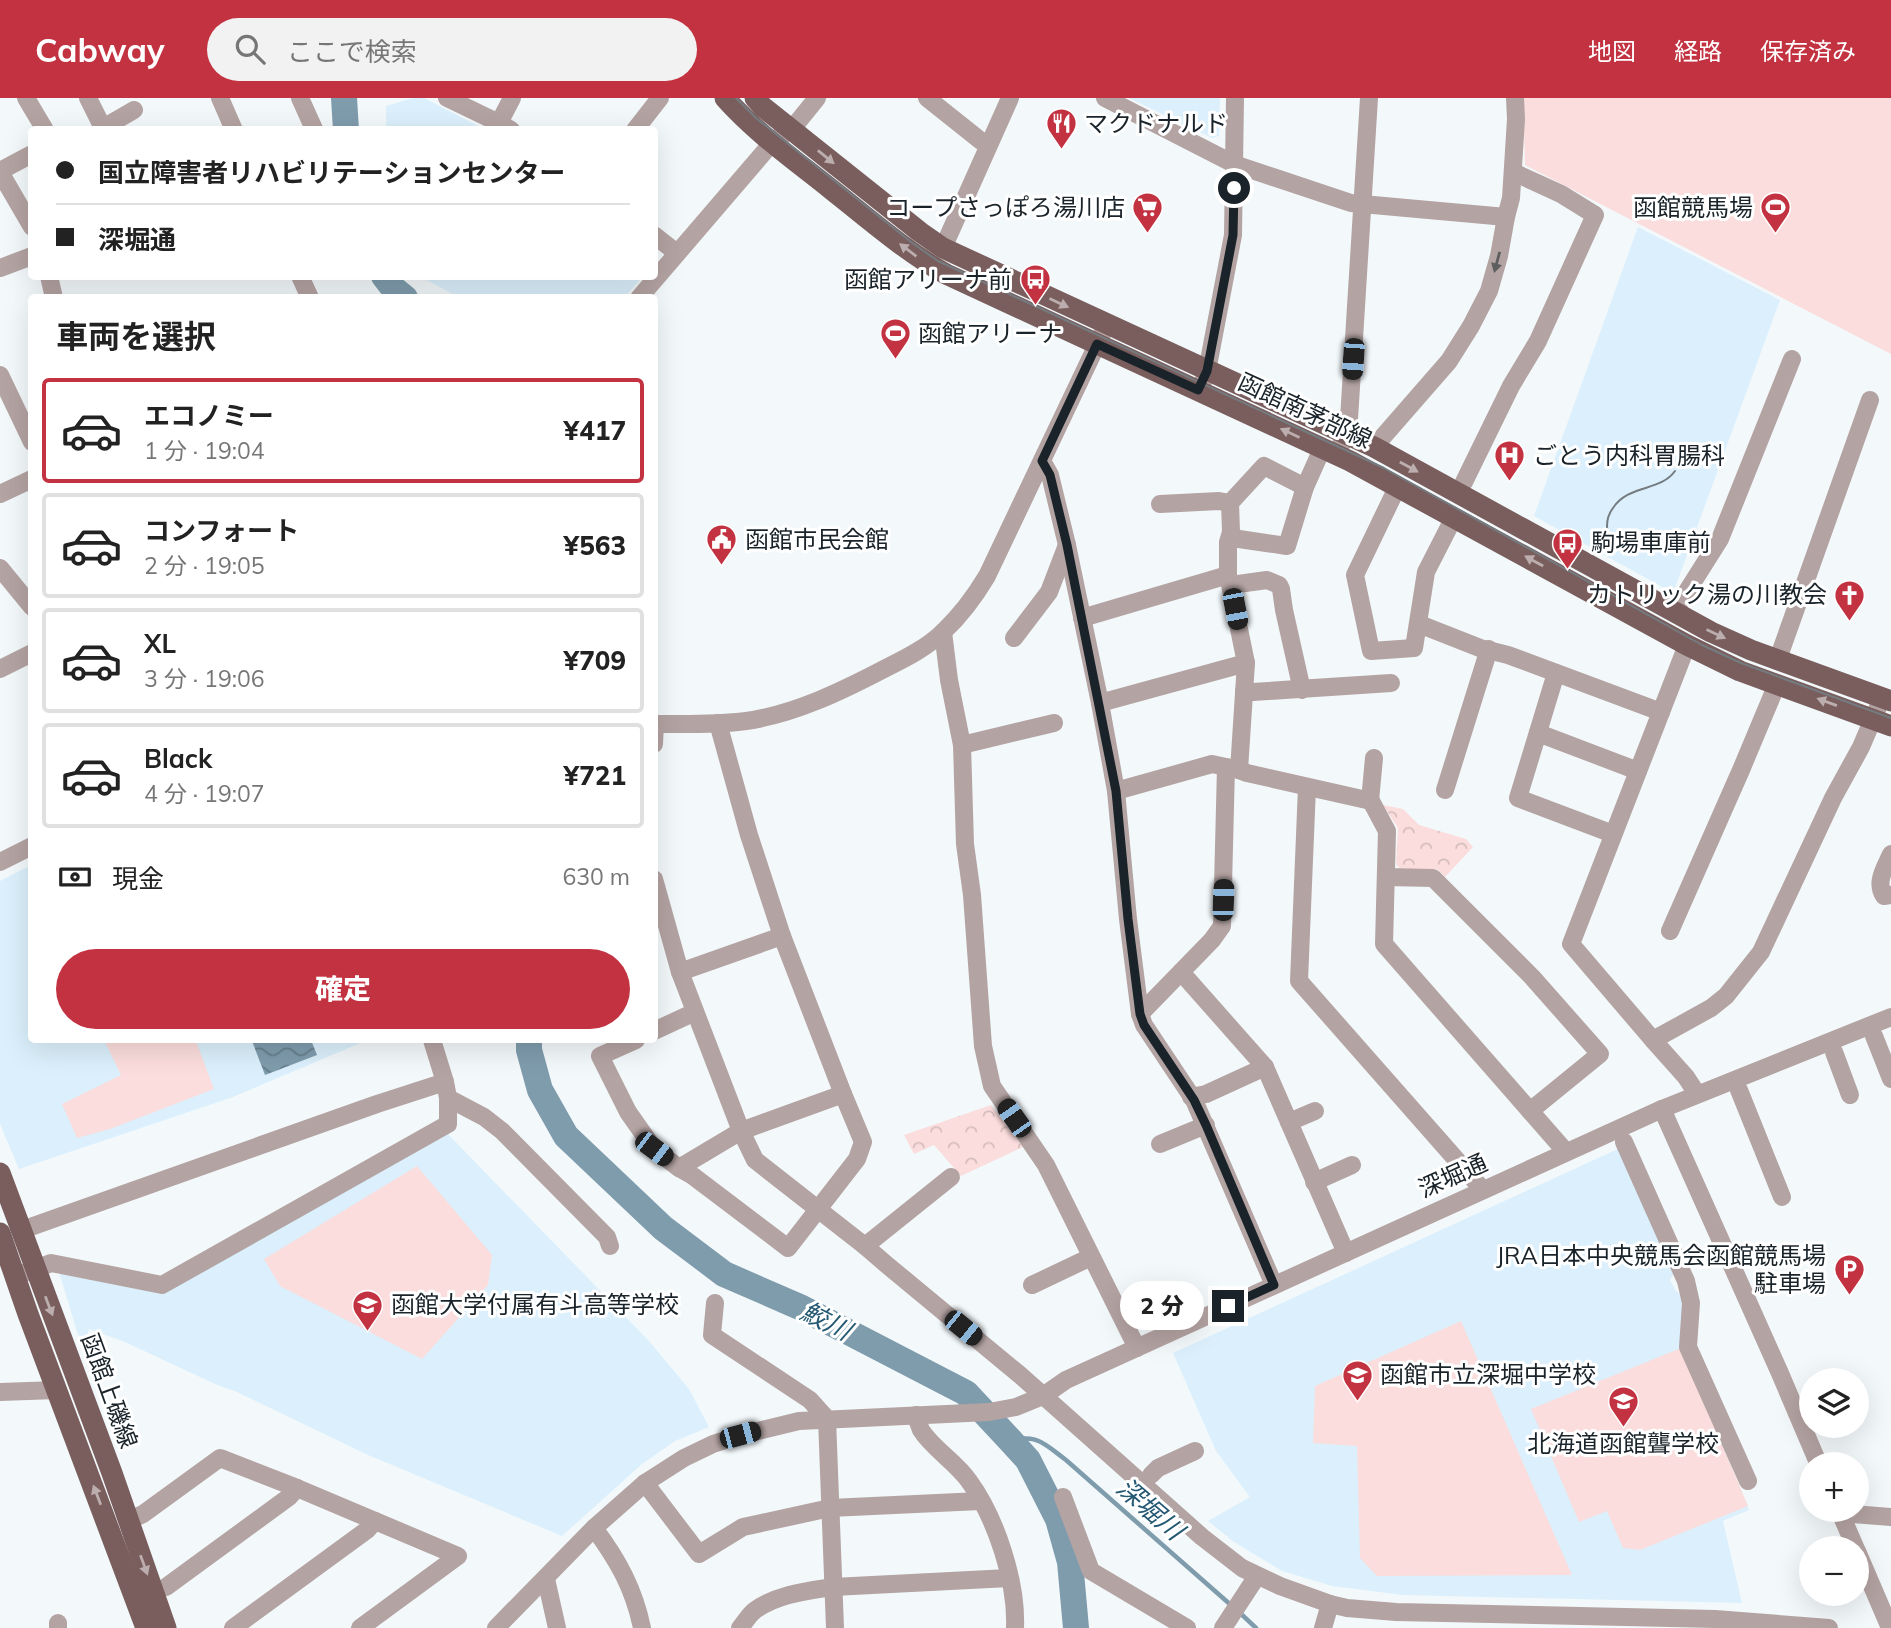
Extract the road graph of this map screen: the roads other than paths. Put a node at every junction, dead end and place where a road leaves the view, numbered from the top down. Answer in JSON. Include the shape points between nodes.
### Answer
{"nodes":[{"id":1,"x":26,"y":98,"type":"edge"},
{"id":2,"x":88,"y":98,"type":"edge"},
{"id":3,"x":220,"y":98,"type":"edge"},
{"id":4,"x":300,"y":98,"type":"edge"},
{"id":5,"x":447,"y":98,"type":"edge"},
{"id":6,"x":512,"y":98,"type":"edge"},
{"id":7,"x":660,"y":98,"type":"edge"},
{"id":8,"x":725,"y":98,"type":"edge"},
{"id":9,"x":755,"y":98,"type":"edge"},
{"id":10,"x":817,"y":98,"type":"edge"},
{"id":11,"x":927,"y":98,"type":"edge"},
{"id":12,"x":1010,"y":98,"type":"edge"},
{"id":13,"x":1105,"y":98,"type":"edge"},
{"id":14,"x":1235,"y":98,"type":"edge"},
{"id":15,"x":1369,"y":98,"type":"edge"},
{"id":16,"x":1515,"y":98,"type":"edge"},
{"id":17,"x":134,"y":110,"type":"dead end"},
{"id":18,"x":317,"y":125,"type":"edge"},
{"id":19,"x":43,"y":126,"type":"edge"},
{"id":20,"x":102,"y":126,"type":"edge"},
{"id":21,"x":108,"y":126,"type":"edge"},
{"id":22,"x":232,"y":126,"type":"edge"},
{"id":23,"x":505,"y":126,"type":"edge"},
{"id":24,"x":638,"y":126,"type":"edge"},
{"id":25,"x":792,"y":130,"type":"junction"},
{"id":26,"x":981,"y":141,"type":"dead end"},
{"id":27,"x":773,"y":143,"type":"junction"},
{"id":28,"x":28,"y":156,"type":"edge"},
{"id":29,"x":1234,"y":164,"type":"junction"},
{"id":30,"x":0,"y":172,"type":"edge"},
{"id":31,"x":1513,"y":172,"type":"junction"},
{"id":32,"x":1362,"y":205,"type":"junction"},
{"id":33,"x":1506,"y":217,"type":"junction"},
{"id":34,"x":28,"y":221,"type":"edge"},
{"id":35,"x":658,"y":238,"type":"edge"},
{"id":36,"x":943,"y":248,"type":"junction"},
{"id":37,"x":677,"y":253,"type":"junction"},
{"id":38,"x":28,"y":258,"type":"edge"},
{"id":39,"x":0,"y":268,"type":"edge"},
{"id":40,"x":658,"y":276,"type":"edge"},
{"id":41,"x":654,"y":280,"type":"edge"},
{"id":42,"x":642,"y":294,"type":"edge"},
{"id":43,"x":1107,"y":325,"type":"junction"},
{"id":44,"x":1097,"y":344,"type":"junction"},
{"id":45,"x":1792,"y":359,"type":"dead end"},
{"id":46,"x":1207,"y":371,"type":"junction"},
{"id":47,"x":0,"y":375,"type":"edge"},
{"id":48,"x":1198,"y":390,"type":"junction"},
{"id":49,"x":1870,"y":400,"type":"dead end"},
{"id":50,"x":28,"y":434,"type":"edge"},
{"id":51,"x":1348,"y":435,"type":"junction"},
{"id":52,"x":1374,"y":447,"type":"junction"},
{"id":53,"x":1326,"y":456,"type":"junction"},
{"id":54,"x":1042,"y":461,"type":"junction"},
{"id":55,"x":28,"y":481,"type":"edge"},
{"id":56,"x":1464,"y":482,"type":"dead end"},
{"id":57,"x":1305,"y":487,"type":"junction"},
{"id":58,"x":0,"y":494,"type":"edge"},
{"id":59,"x":1392,"y":496,"type":"dead end"},
{"id":60,"x":1230,"y":503,"type":"junction"},
{"id":61,"x":1160,"y":504,"type":"dead end"},
{"id":62,"x":1449,"y":527,"type":"dead end"},
{"id":63,"x":1231,"y":536,"type":"junction"},
{"id":64,"x":1067,"y":545,"type":"junction"},
{"id":65,"x":0,"y":568,"type":"edge"},
{"id":66,"x":1229,"y":580,"type":"junction"},
{"id":67,"x":28,"y":602,"type":"edge"},
{"id":68,"x":1674,"y":612,"type":"junction"},
{"id":69,"x":1082,"y":618,"type":"junction"},
{"id":70,"x":1419,"y":624,"type":"junction"},
{"id":71,"x":943,"y":632,"type":"junction"},
{"id":72,"x":1014,"y":638,"type":"dead end"},
{"id":73,"x":1688,"y":645,"type":"junction"},
{"id":74,"x":1489,"y":649,"type":"junction"},
{"id":75,"x":28,"y":655,"type":"edge"},
{"id":76,"x":1778,"y":659,"type":"junction"},
{"id":77,"x":1246,"y":663,"type":"junction"},
{"id":78,"x":0,"y":669,"type":"edge"},
{"id":79,"x":1556,"y":673,"type":"junction"},
{"id":80,"x":1391,"y":683,"type":"dead end"},
{"id":81,"x":1777,"y":684,"type":"junction"},
{"id":82,"x":1302,"y":690,"type":"junction"},
{"id":83,"x":1244,"y":691,"type":"junction"},
{"id":84,"x":1888,"y":698,"type":"edge"},
{"id":85,"x":1100,"y":703,"type":"junction"},
{"id":86,"x":1661,"y":712,"type":"junction"},
{"id":87,"x":1882,"y":722,"type":"edge"},
{"id":88,"x":718,"y":723,"type":"junction"},
{"id":89,"x":1054,"y":723,"type":"dead end"},
{"id":90,"x":658,"y":724,"type":"edge"},
{"id":91,"x":1538,"y":733,"type":"junction"},
{"id":92,"x":962,"y":745,"type":"junction"},
{"id":93,"x":1374,"y":758,"type":"dead end"},
{"id":94,"x":1233,"y":768,"type":"junction"},
{"id":95,"x":1639,"y":771,"type":"junction"},
{"id":96,"x":1307,"y":788,"type":"junction"},
{"id":97,"x":1444,"y":790,"type":"dead end"},
{"id":98,"x":1116,"y":791,"type":"junction"},
{"id":99,"x":1370,"y":801,"type":"junction"},
{"id":100,"x":1613,"y":834,"type":"junction"},
{"id":101,"x":28,"y":848,"type":"edge"},
{"id":102,"x":1891,"y":854,"type":"edge"},
{"id":103,"x":0,"y":862,"type":"edge"},
{"id":104,"x":1386,"y":877,"type":"junction"},
{"id":105,"x":658,"y":893,"type":"edge"},
{"id":106,"x":1891,"y":895,"type":"edge"},
{"id":107,"x":1670,"y":931,"type":"dead end"},
{"id":108,"x":782,"y":936,"type":"junction"},
{"id":109,"x":680,"y":972,"type":"junction"},
{"id":110,"x":1181,"y":972,"type":"junction"},
{"id":111,"x":695,"y":1012,"type":"junction"},
{"id":112,"x":1140,"y":1014,"type":"junction"},
{"id":113,"x":1891,"y":1017,"type":"edge"},
{"id":114,"x":658,"y":1029,"type":"edge"},
{"id":115,"x":1874,"y":1036,"type":"dead end"},
{"id":116,"x":1653,"y":1040,"type":"junction"},
{"id":117,"x":433,"y":1043,"type":"edge"},
{"id":118,"x":628,"y":1043,"type":"edge"},
{"id":119,"x":1833,"y":1052,"type":"dead end"},
{"id":120,"x":1265,"y":1067,"type":"junction"},
{"id":121,"x":1891,"y":1079,"type":"edge"},
{"id":122,"x":447,"y":1090,"type":"junction"},
{"id":123,"x":1739,"y":1090,"type":"dead end"},
{"id":124,"x":843,"y":1094,"type":"junction"},
{"id":125,"x":1697,"y":1094,"type":"junction"},
{"id":126,"x":1850,"y":1095,"type":"dead end"},
{"id":127,"x":1191,"y":1097,"type":"junction"},
{"id":128,"x":1662,"y":1109,"type":"junction"},
{"id":129,"x":1315,"y":1111,"type":"dead end"},
{"id":130,"x":1531,"y":1111,"type":"junction"},
{"id":131,"x":1289,"y":1122,"type":"junction"},
{"id":132,"x":1206,"y":1125,"type":"junction"},
{"id":133,"x":741,"y":1131,"type":"junction"},
{"id":134,"x":1624,"y":1142,"type":"dead end"},
{"id":135,"x":1160,"y":1144,"type":"dead end"},
{"id":136,"x":1566,"y":1152,"type":"junction"},
{"id":137,"x":1352,"y":1165,"type":"dead end"},
{"id":138,"x":679,"y":1168,"type":"junction"},
{"id":139,"x":0,"y":1173,"type":"edge"},
{"id":140,"x":951,"y":1177,"type":"dead end"},
{"id":141,"x":1314,"y":1182,"type":"junction"},
{"id":142,"x":1483,"y":1190,"type":"junction"},
{"id":143,"x":1782,"y":1197,"type":"dead end"},
{"id":144,"x":818,"y":1210,"type":"junction"},
{"id":145,"x":22,"y":1230,"type":"junction"},
{"id":146,"x":0,"y":1233,"type":"edge"},
{"id":147,"x":610,"y":1246,"type":"dead end"},
{"id":148,"x":866,"y":1246,"type":"junction"},
{"id":149,"x":1346,"y":1253,"type":"junction"},
{"id":150,"x":1091,"y":1257,"type":"junction"},
{"id":151,"x":26,"y":1272,"type":"junction"},
{"id":152,"x":1032,"y":1285,"type":"dead end"},
{"id":153,"x":1274,"y":1285,"type":"junction"},
{"id":154,"x":715,"y":1304,"type":"dead end"},
{"id":155,"x":1137,"y":1348,"type":"junction"},
{"id":156,"x":57,"y":1390,"type":"junction"},
{"id":157,"x":0,"y":1392,"type":"edge"},
{"id":158,"x":1043,"y":1396,"type":"junction"},
{"id":159,"x":916,"y":1415,"type":"junction"},
{"id":160,"x":827,"y":1419,"type":"junction"},
{"id":161,"x":1195,"y":1451,"type":"dead end"},
{"id":162,"x":1813,"y":1452,"type":"edge"},
{"id":163,"x":1151,"y":1475,"type":"dead end"},
{"id":164,"x":1748,"y":1481,"type":"dead end"},
{"id":165,"x":645,"y":1483,"type":"junction"},
{"id":166,"x":297,"y":1488,"type":"junction"},
{"id":167,"x":1063,"y":1497,"type":"dead end"},
{"id":168,"x":980,"y":1501,"type":"junction"},
{"id":169,"x":830,"y":1508,"type":"junction"},
{"id":170,"x":1869,"y":1515,"type":"edge"},
{"id":171,"x":1891,"y":1517,"type":"edge"},
{"id":172,"x":128,"y":1521,"type":"junction"},
{"id":173,"x":375,"y":1521,"type":"junction"},
{"id":174,"x":594,"y":1528,"type":"junction"},
{"id":175,"x":1257,"y":1576,"type":"junction"},
{"id":176,"x":1009,"y":1578,"type":"junction"},
{"id":177,"x":546,"y":1579,"type":"junction"},
{"id":178,"x":1869,"y":1580,"type":"edge"},
{"id":179,"x":166,"y":1587,"type":"dead end"},
{"id":180,"x":833,"y":1587,"type":"junction"},
{"id":181,"x":1330,"y":1604,"type":"junction"},
{"id":182,"x":1232,"y":1615,"type":"edge"},
{"id":183,"x":1582,"y":1622,"type":"edge"},
{"id":184,"x":145,"y":1628,"type":"edge"},
{"id":185,"x":166,"y":1628,"type":"edge"},
{"id":186,"x":233,"y":1628,"type":"edge"},
{"id":187,"x":360,"y":1628,"type":"edge"},
{"id":188,"x":496,"y":1628,"type":"edge"},
{"id":189,"x":558,"y":1628,"type":"edge"},
{"id":190,"x":642,"y":1628,"type":"edge"},
{"id":191,"x":740,"y":1628,"type":"edge"},
{"id":192,"x":835,"y":1628,"type":"edge"},
{"id":193,"x":1015,"y":1628,"type":"edge"},
{"id":194,"x":1187,"y":1628,"type":"edge"},
{"id":195,"x":1323,"y":1628,"type":"edge"},
{"id":196,"x":1829,"y":1628,"type":"edge"},
{"id":197,"x":1890,"y":1628,"type":"edge"}],
"edges":[{"from":1,"to":19,"type":"street"},
{"from":2,"to":20,"type":"street"},
{"from":3,"to":22,"type":"street"},
{"from":4,"to":18,"type":"street"},
{"from":5,"to":23,"type":"street"},
{"from":6,"to":23,"type":"street"},
{"from":7,"to":24,"type":"street"},
{"from":8,"to":27,"type":"main road","name":"函館南茅部線"},
{"from":9,"to":25,"type":"main road","name":"函館南茅部線"},
{"from":10,"to":25,"type":"street"},
{"from":11,"to":26,"type":"street"},
{"from":12,"to":36,"type":"street"},
{"from":13,"to":29,"type":"street"},
{"from":14,"to":29,"type":"street"},
{"from":15,"to":32,"type":"street"},
{"from":16,"to":31,"type":"street"},
{"from":17,"to":21,"type":"street"},
{"from":25,"to":27,"type":"street"},
{"from":25,"to":36,"type":"main road","name":"函館南茅部線","one_way":true},
{"from":27,"to":37,"type":"street"},
{"from":44,"to":27,"type":"main road","name":"函館南茅部線","one_way":true,"via":[[928,264]]},
{"from":28,"to":30,"type":"street"},
{"from":29,"to":32,"type":"street"},
{"from":29,"to":46,"type":"street","via":[[1233,235]]},
{"from":30,"to":34,"type":"street"},
{"from":31,"to":33,"type":"street"},
{"from":31,"to":56,"type":"street","via":[[1595,215],[1538,341]]},
{"from":32,"to":33,"type":"street"},
{"from":32,"to":51,"type":"street"},
{"from":33,"to":52,"type":"street","one_way":true,"via":[[1489,291],[1471,326],[1449,361]]},
{"from":35,"to":37,"type":"street"},
{"from":36,"to":43,"type":"main road","name":"函館南茅部線","one_way":true},
{"from":37,"to":40,"type":"street"},
{"from":38,"to":39,"type":"street"},
{"from":41,"to":42,"type":"street"},
{"from":43,"to":44,"type":"street"},
{"from":43,"to":46,"type":"main road","name":"函館南茅部線"},
{"from":44,"to":48,"type":"main road","name":"函館南茅部線"},
{"from":44,"to":54,"type":"street"},
{"from":45,"to":68,"type":"street","via":[[1720,539]]},
{"from":46,"to":48,"type":"street"},
{"from":46,"to":51,"type":"main road","name":"函館南茅部線"},
{"from":47,"to":50,"type":"street"},
{"from":53,"to":48,"type":"main road","name":"函館南茅部線","one_way":true},
{"from":49,"to":76,"type":"street"},
{"from":51,"to":52,"type":"main road","name":"函館南茅部線"},
{"from":51,"to":53,"type":"street"},
{"from":52,"to":68,"type":"main road","name":"函館南茅部線","one_way":true},
{"from":53,"to":57,"type":"street"},
{"from":73,"to":53,"type":"main road","name":"函館南茅部線","one_way":true,"via":[[1365,468]]},
{"from":54,"to":64,"type":"street","via":[[1050,475]]},
{"from":54,"to":71,"type":"street","via":[[987,576]]},
{"from":55,"to":58,"type":"street"},
{"from":57,"to":60,"type":"street","via":[[1264,466]]},
{"from":57,"to":63,"type":"street","via":[[1287,546]]},
{"from":59,"to":70,"type":"street","via":[[1355,575],[1371,651],[1414,648]]},
{"from":60,"to":61,"type":"street"},
{"from":60,"to":63,"type":"street"},
{"from":62,"to":70,"type":"street","via":[[1426,572]]},
{"from":63,"to":66,"type":"street"},
{"from":64,"to":69,"type":"street"},
{"from":64,"to":72,"type":"street","via":[[1049,592]]},
{"from":65,"to":67,"type":"street"},
{"from":66,"to":69,"type":"street"},
{"from":66,"to":77,"type":"street"},
{"from":66,"to":82,"type":"street","via":[[1279,584]]},
{"from":68,"to":76,"type":"main road","name":"函館南茅部線","one_way":true},
{"from":69,"to":85,"type":"street"},
{"from":70,"to":74,"type":"street"},
{"from":71,"to":88,"type":"street","via":[[896,663],[811,703],[767,717]]},
{"from":71,"to":92,"type":"street"},
{"from":73,"to":81,"type":"main road","name":"函館南茅部線"},
{"from":73,"to":86,"type":"street"},
{"from":74,"to":79,"type":"street"},
{"from":74,"to":97,"type":"street"},
{"from":75,"to":78,"type":"street"},
{"from":76,"to":84,"type":"main road","name":"函館南茅部線"},
{"from":77,"to":83,"type":"street"},
{"from":77,"to":85,"type":"street"},
{"from":79,"to":86,"type":"street"},
{"from":79,"to":91,"type":"street"},
{"from":80,"to":82,"type":"street"},
{"from":87,"to":81,"type":"main road","name":"函館南茅部線","one_way":true},
{"from":81,"to":107,"type":"street"},
{"from":82,"to":83,"type":"street"},
{"from":83,"to":94,"type":"street"},
{"from":84,"to":87,"type":"street"},
{"from":85,"to":98,"type":"street"},
{"from":86,"to":95,"type":"street"},
{"from":87,"to":116,"type":"street","via":[[1861,747],[1833,798],[1752,965],[1711,1008]]},
{"from":88,"to":90,"type":"street"},
{"from":88,"to":108,"type":"street"},
{"from":89,"to":92,"type":"street"},
{"from":91,"to":95,"type":"street"},
{"from":91,"to":100,"type":"street","via":[[1518,798]]},
{"from":92,"to":150,"type":"street","via":[[965,844],[989,1076],[1046,1164]]},
{"from":93,"to":99,"type":"street"},
{"from":94,"to":96,"type":"street"},
{"from":94,"to":98,"type":"street","via":[[1212,764]]},
{"from":94,"to":110,"type":"street","via":[[1222,926]]},
{"from":95,"to":100,"type":"street"},
{"from":96,"to":99,"type":"street"},
{"from":96,"to":142,"type":"street","via":[[1300,981]]},
{"from":98,"to":112,"type":"street"},
{"from":99,"to":104,"type":"street","via":[[1387,831]]},
{"from":100,"to":116,"type":"street","via":[[1571,944]]},
{"from":101,"to":103,"type":"street"},
{"from":102,"to":106,"type":"street","via":[[1879,884],[1884,896]]},
{"from":104,"to":130,"type":"street","via":[[1384,944]]},
{"from":104,"to":130,"type":"street","via":[[1433,878],[1532,977],[1600,1054]]},
{"from":105,"to":109,"type":"street"},
{"from":108,"to":109,"type":"street"},
{"from":108,"to":124,"type":"street"},
{"from":109,"to":111,"type":"street"},
{"from":110,"to":112,"type":"street"},
{"from":110,"to":120,"type":"street"},
{"from":111,"to":114,"type":"street"},
{"from":111,"to":133,"type":"street"},
{"from":112,"to":127,"type":"street"},
{"from":113,"to":125,"type":"street","name":"深堀通"},
{"from":115,"to":121,"type":"street"},
{"from":116,"to":125,"type":"street"},
{"from":117,"to":122,"type":"street"},
{"from":118,"to":138,"type":"street","via":[[600,1056],[628,1112],[654,1149]]},
{"from":119,"to":126,"type":"street"},
{"from":120,"to":127,"type":"street"},
{"from":120,"to":131,"type":"street"},
{"from":122,"to":145,"type":"street","via":[[377,1104]]},
{"from":122,"to":147,"type":"street","via":[[515,1143],[607,1237]]},
{"from":122,"to":151,"type":"street","via":[[449,1124],[162,1285],[51,1263]]},
{"from":123,"to":143,"type":"street"},
{"from":124,"to":133,"type":"street"},
{"from":124,"to":144,"type":"street","via":[[863,1142],[858,1159]]},
{"from":125,"to":128,"type":"street","name":"深堀通"},
{"from":127,"to":132,"type":"street"},
{"from":128,"to":136,"type":"street","name":"深堀通"},
{"from":128,"to":162,"type":"street"},
{"from":129,"to":131,"type":"street"},
{"from":130,"to":136,"type":"street"},
{"from":131,"to":141,"type":"street"},
{"from":132,"to":135,"type":"street"},
{"from":132,"to":153,"type":"street"},
{"from":133,"to":138,"type":"street"},
{"from":133,"to":144,"type":"street","via":[[755,1160]]},
{"from":134,"to":164,"type":"street","via":[[1686,1281],[1691,1303],[1688,1347]]},
{"from":136,"to":142,"type":"street","name":"深堀通"},
{"from":137,"to":141,"type":"street"},
{"from":138,"to":144,"type":"street","via":[[788,1248]]},
{"from":139,"to":145,"type":"main road","name":"函館上磯線"},
{"from":140,"to":148,"type":"street"},
{"from":141,"to":149,"type":"street"},
{"from":142,"to":149,"type":"street","name":"深堀通"},
{"from":144,"to":148,"type":"street"},
{"from":145,"to":151,"type":"main road","name":"函館上磯線"},
{"from":146,"to":151,"type":"main road","name":"函館上磯線"},
{"from":148,"to":158,"type":"street"},
{"from":149,"to":153,"type":"street","name":"深堀通"},
{"from":150,"to":152,"type":"street"},
{"from":150,"to":155,"type":"street"},
{"from":151,"to":156,"type":"main road","name":"函館上磯線","via":[[28,1314]]},
{"from":151,"to":172,"type":"main road","name":"函館上磯線","one_way":true},
{"from":153,"to":155,"type":"street","name":"深堀通"},
{"from":154,"to":160,"type":"street","via":[[712,1335],[810,1400]]},
{"from":155,"to":158,"type":"street","name":"深堀通","via":[[1066,1380]]},
{"from":156,"to":157,"type":"street"},
{"from":184,"to":156,"type":"main road","name":"函館上磯線","one_way":true},
{"from":158,"to":159,"type":"street","name":"深堀通","via":[[989,1412]]},
{"from":158,"to":175,"type":"street","via":[[1222,1554]]},
{"from":159,"to":160,"type":"street","name":"深堀通"},
{"from":159,"to":168,"type":"street","via":[[921,1429],[970,1481]]},
{"from":160,"to":165,"type":"street","name":"深堀通","via":[[799,1420],[713,1444]]},
{"from":160,"to":169,"type":"street"},
{"from":161,"to":163,"type":"street"},
{"from":165,"to":169,"type":"street","via":[[699,1554],[743,1527]]},
{"from":165,"to":174,"type":"street","name":"深堀通"},
{"from":166,"to":172,"type":"street","via":[[220,1458]]},
{"from":166,"to":173,"type":"street"},
{"from":166,"to":179,"type":"street"},
{"from":167,"to":194,"type":"street","via":[[1091,1571]]},
{"from":168,"to":169,"type":"street"},
{"from":168,"to":176,"type":"street"},
{"from":169,"to":180,"type":"street"},
{"from":170,"to":171,"type":"street"},
{"from":172,"to":185,"type":"main road","name":"函館上磯線","one_way":true},
{"from":173,"to":186,"type":"street"},
{"from":173,"to":187,"type":"street","via":[[458,1556]]},
{"from":174,"to":177,"type":"street","name":"深堀通"},
{"from":174,"to":190,"type":"street","via":[[619,1565]]},
{"from":175,"to":181,"type":"street"},
{"from":175,"to":182,"type":"street"},
{"from":176,"to":180,"type":"street"},
{"from":176,"to":193,"type":"street"},
{"from":177,"to":188,"type":"street","name":"深堀通"},
{"from":177,"to":189,"type":"street"},
{"from":178,"to":197,"type":"street"},
{"from":180,"to":191,"type":"street","via":[[776,1599],[753,1612]]},
{"from":180,"to":192,"type":"street"},
{"from":181,"to":183,"type":"street"},
{"from":181,"to":195,"type":"street"},
{"from":183,"to":196,"type":"street","via":[[1715,1619]]}]}
